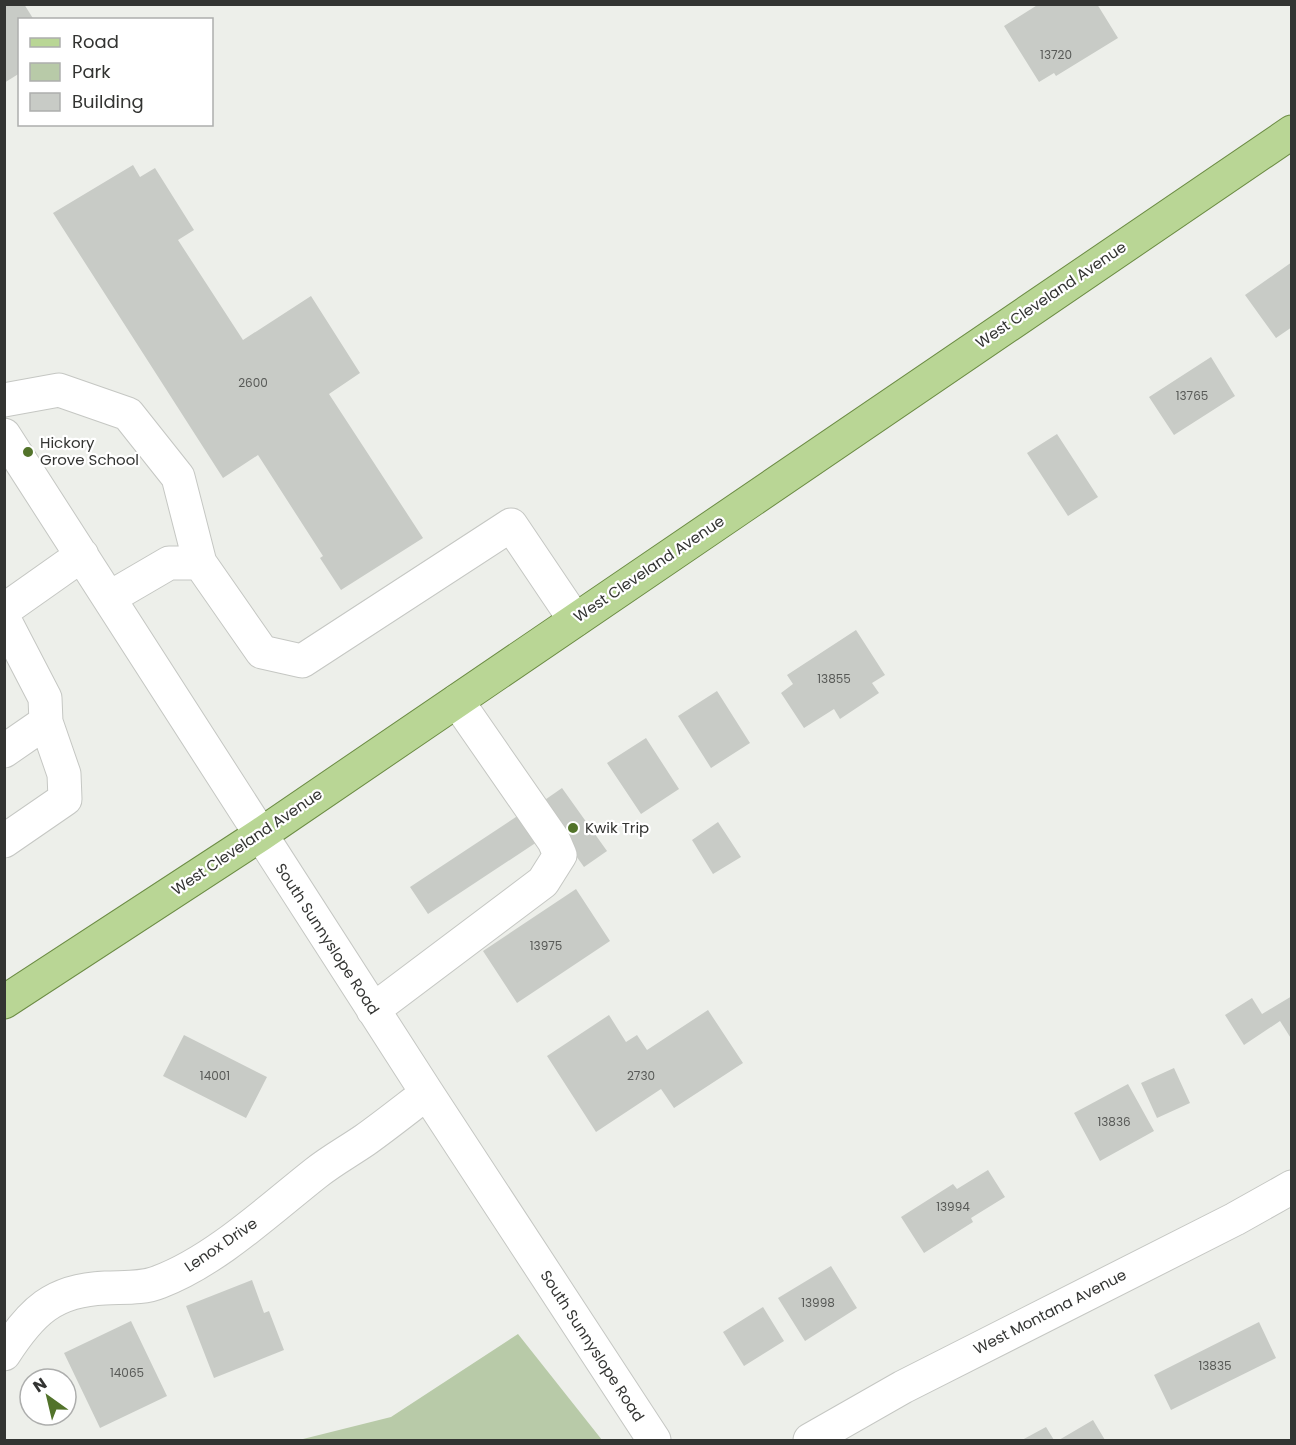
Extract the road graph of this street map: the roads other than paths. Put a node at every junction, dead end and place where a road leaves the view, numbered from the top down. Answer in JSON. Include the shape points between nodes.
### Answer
{"nodes":[{"id":1,"x":1292,"y":132,"type":"edge"},
{"id":2,"x":4,"y":400,"type":"edge"},
{"id":3,"x":4,"y":435,"type":"edge"},
{"id":4,"x":82,"y":555,"type":"junction"},
{"id":5,"x":200,"y":563,"type":"junction"},
{"id":6,"x":109,"y":598,"type":"junction"},
{"id":7,"x":4,"y":610,"type":"edge"},
{"id":8,"x":4,"y":619,"type":"edge"},
{"id":9,"x":575,"y":620,"type":"junction"},
{"id":10,"x":457,"y":701,"type":"junction"},
{"id":11,"x":46,"y":722,"type":"junction"},
{"id":12,"x":4,"y":751,"type":"edge"},
{"id":13,"x":260,"y":834,"type":"junction"},
{"id":14,"x":4,"y":841,"type":"edge"},
{"id":15,"x":4,"y":1002,"type":"edge"},
{"id":16,"x":373,"y":1010,"type":"junction"},
{"id":17,"x":427,"y":1093,"type":"junction"},
{"id":18,"x":1292,"y":1186,"type":"edge"},
{"id":19,"x":4,"y":1354,"type":"edge"},
{"id":20,"x":654,"y":1440,"type":"edge"},
{"id":21,"x":810,"y":1440,"type":"edge"}],
"edges":[{"from":1,"to":9,"type":"main road","name":"West Cleveland Avenue"},
{"from":2,"to":5,"type":"street","via":[[59,390],[128,414],[178,477]]},
{"from":3,"to":4,"type":"street","name":"South Sunnyslope Road"},
{"from":4,"to":6,"type":"street","name":"South Sunnyslope Road"},
{"from":4,"to":7,"type":"street"},
{"from":5,"to":6,"type":"street","via":[[169,563]]},
{"from":5,"to":9,"type":"street","via":[[262,652],[303,661],[511,525]]},
{"from":6,"to":13,"type":"street","name":"South Sunnyslope Road"},
{"from":8,"to":11,"type":"street","via":[[45,698]]},
{"from":9,"to":10,"type":"main road","name":"West Cleveland Avenue"},
{"from":10,"to":13,"type":"main road","name":"West Cleveland Avenue"},
{"from":10,"to":16,"type":"street","via":[[560,855],[543,882]]},
{"from":11,"to":12,"type":"street"},
{"from":11,"to":14,"type":"street","via":[[64,774],[66,799]]},
{"from":13,"to":15,"type":"main road","name":"West Cleveland Avenue"},
{"from":13,"to":16,"type":"street","name":"South Sunnyslope Road"},
{"from":16,"to":17,"type":"street","name":"South Sunnyslope Road"},
{"from":17,"to":19,"type":"street","name":"Lenox Drive","via":[[318,1172],[256,1223],[187,1270],[143,1287],[70,1292],[50,1301],[19,1331]]},
{"from":17,"to":20,"type":"street","name":"South Sunnyslope Road"},
{"from":18,"to":21,"type":"street","name":"West Montana Avenue","via":[[1235,1219],[903,1387]]}]}
